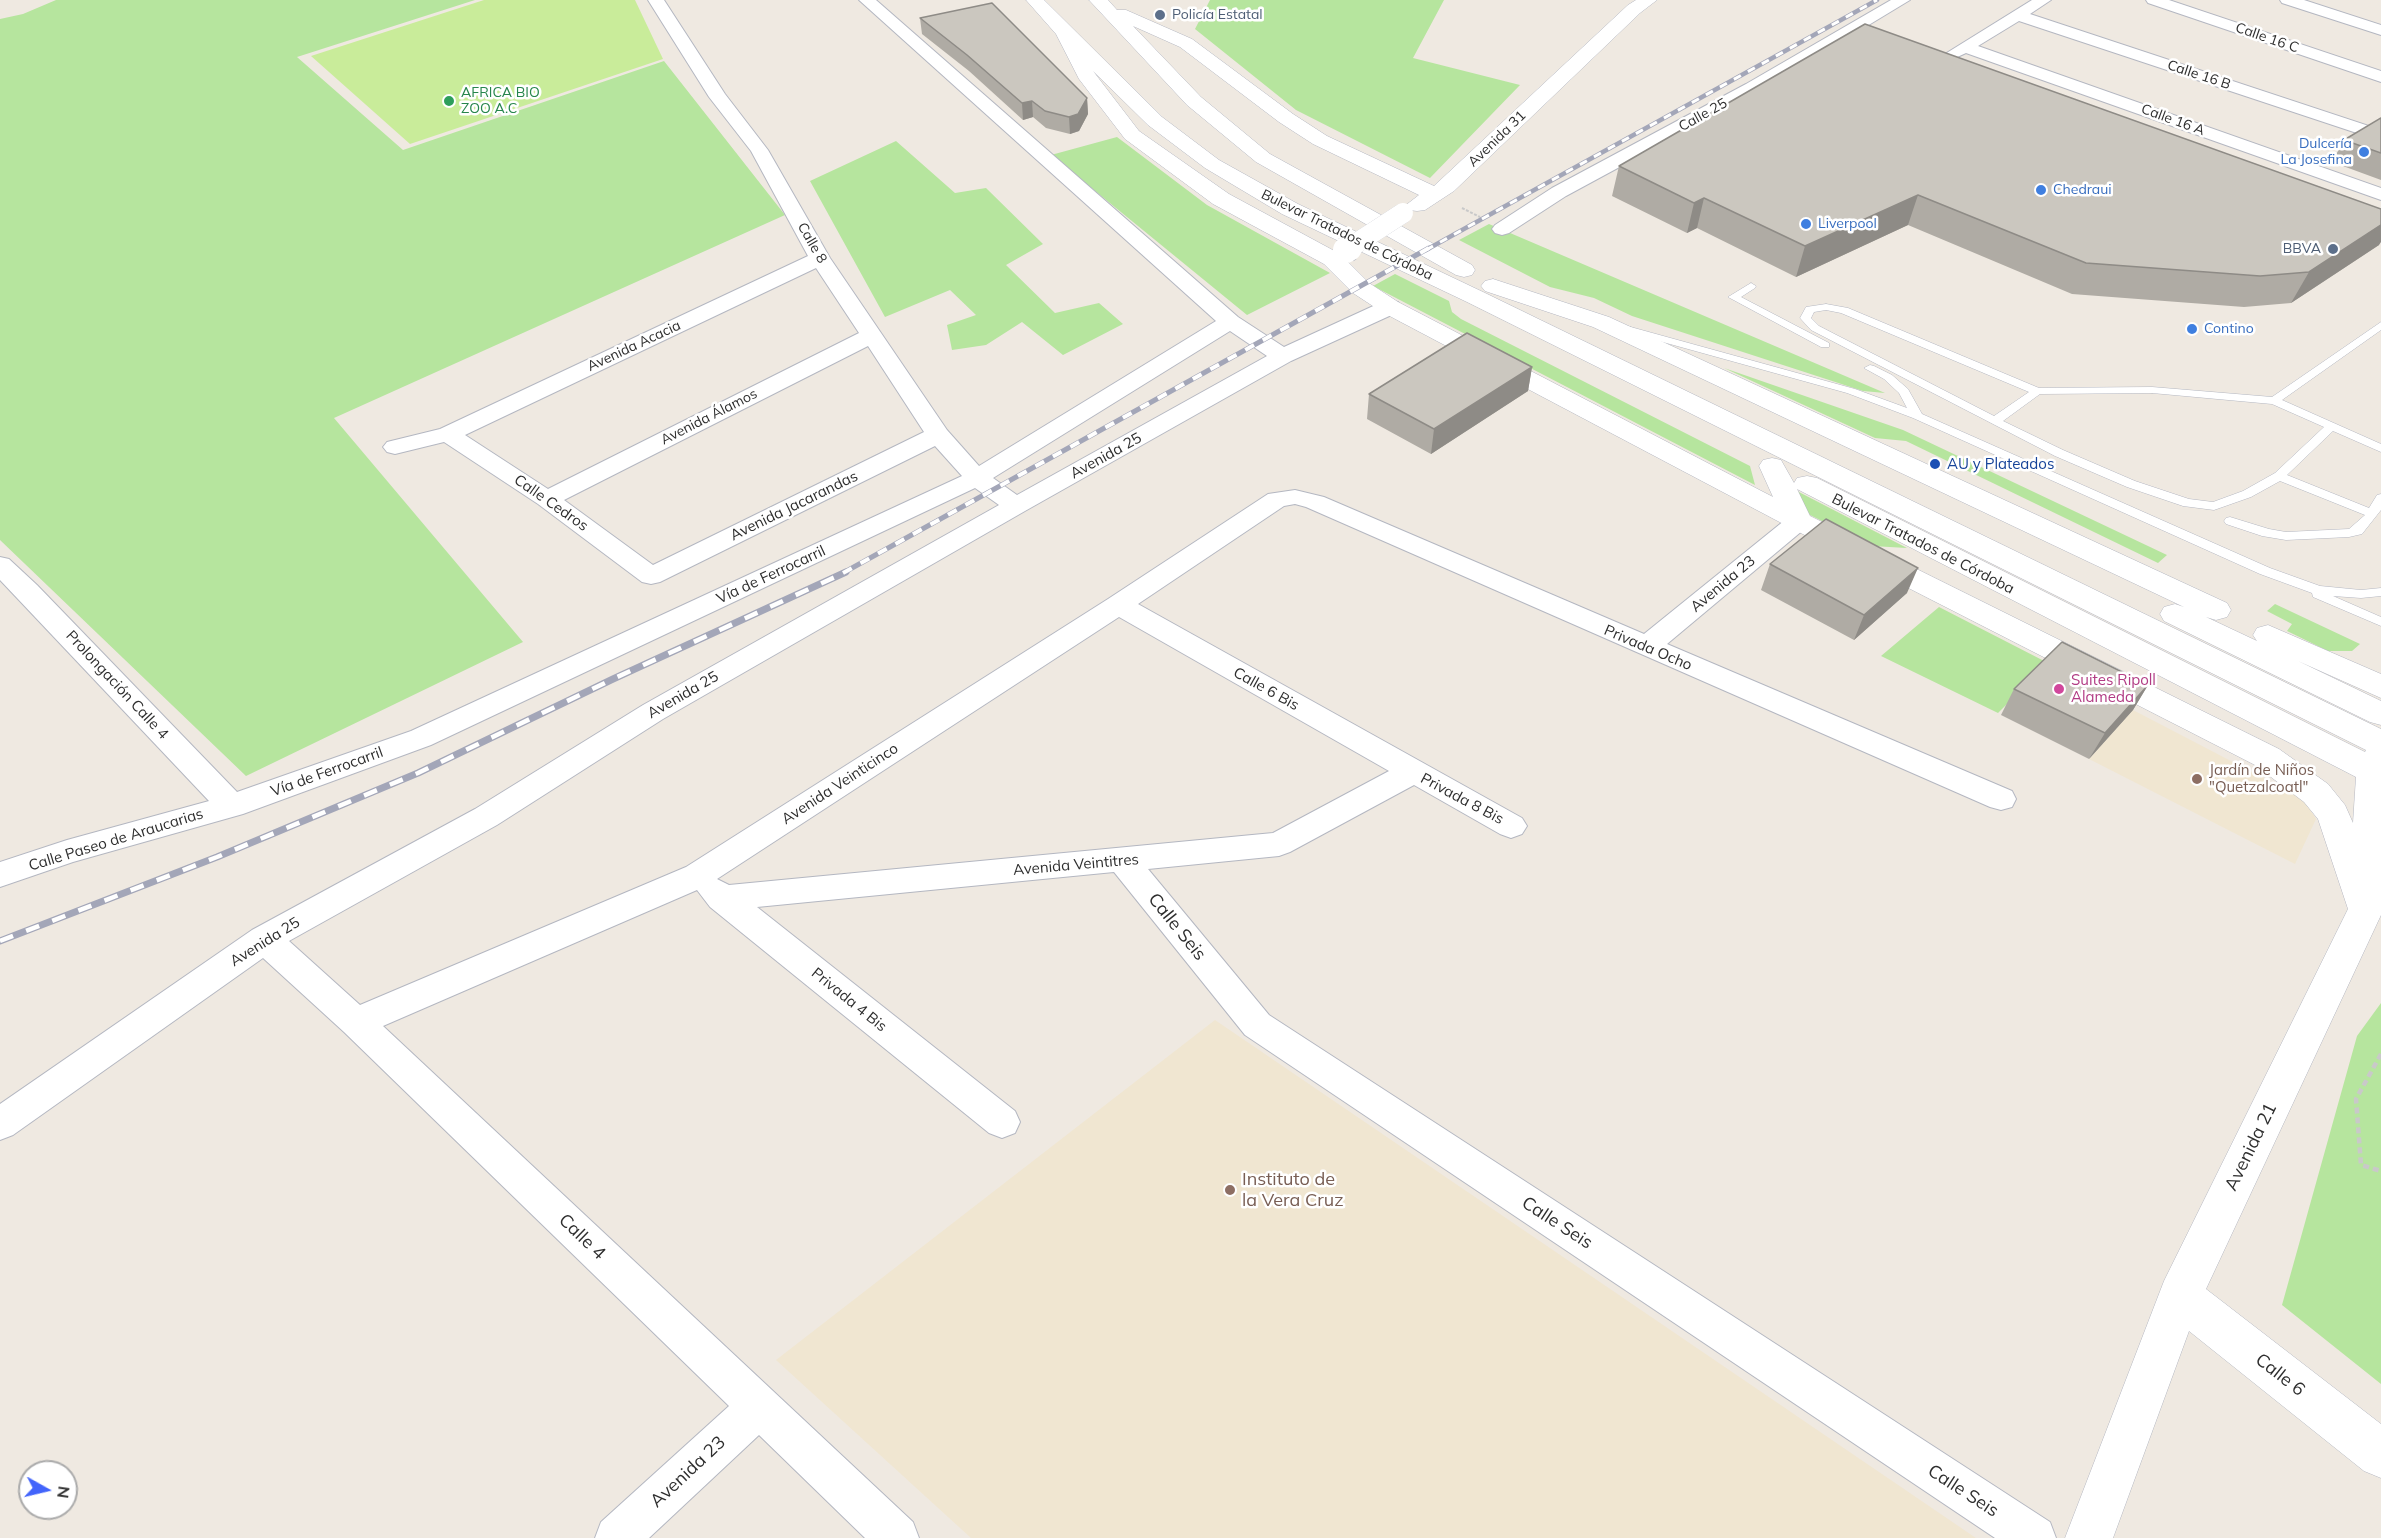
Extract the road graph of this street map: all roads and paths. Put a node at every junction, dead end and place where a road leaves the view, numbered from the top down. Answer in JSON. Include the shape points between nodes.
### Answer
{"nodes":[{"id":1,"x":656,"y":0,"type":"edge"},
{"id":2,"x":867,"y":0,"type":"edge"},
{"id":3,"x":1035,"y":0,"type":"edge"},
{"id":4,"x":1648,"y":0,"type":"edge"},
{"id":5,"x":1902,"y":0,"type":"edge"},
{"id":6,"x":2043,"y":0,"type":"edge"},
{"id":7,"x":2154,"y":0,"type":"edge"},
{"id":8,"x":2288,"y":0,"type":"edge"},
{"id":9,"x":1102,"y":4,"type":"edge"},
{"id":10,"x":2017,"y":15,"type":"junction"},
{"id":11,"x":2381,"y":30,"type":"edge"},
{"id":12,"x":1064,"y":32,"type":"junction"},
{"id":13,"x":1965,"y":46,"type":"junction"},
{"id":14,"x":1940,"y":63,"type":"edge"},
{"id":15,"x":2381,"y":77,"type":"edge"},
{"id":16,"x":2381,"y":136,"type":"edge"},
{"id":17,"x":1435,"y":194,"type":"junction"},
{"id":18,"x":2381,"y":194,"type":"edge"},
{"id":19,"x":1502,"y":229,"type":"joint"},
{"id":20,"x":1339,"y":255,"type":"junction"},
{"id":21,"x":820,"y":258,"type":"junction"},
{"id":22,"x":1751,"y":286,"type":"dead end"},
{"id":23,"x":1484,"y":291,"type":"junction"},
{"id":24,"x":1390,"y":307,"type":"junction"},
{"id":25,"x":1230,"y":322,"type":"junction"},
{"id":26,"x":1601,"y":322,"type":"junction"},
{"id":27,"x":2381,"y":325,"type":"edge"},
{"id":28,"x":870,"y":336,"type":"junction"},
{"id":29,"x":1283,"y":356,"type":"junction"},
{"id":30,"x":2037,"y":392,"type":"junction"},
{"id":31,"x":2274,"y":401,"type":"junction"},
{"id":32,"x":1917,"y":416,"type":"junction"},
{"id":33,"x":1995,"y":421,"type":"junction"},
{"id":34,"x":2331,"y":427,"type":"junction"},
{"id":35,"x":448,"y":434,"type":"junction"},
{"id":36,"x":938,"y":435,"type":"junction"},
{"id":37,"x":395,"y":447,"type":"dead end"},
{"id":38,"x":2381,"y":448,"type":"edge"},
{"id":39,"x":1772,"y":466,"type":"junction"},
{"id":40,"x":2278,"y":476,"type":"junction"},
{"id":41,"x":977,"y":478,"type":"junction"},
{"id":42,"x":1295,"y":497,"type":"joint"},
{"id":43,"x":2381,"y":498,"type":"edge"},
{"id":44,"x":547,"y":499,"type":"junction"},
{"id":45,"x":1016,"y":506,"type":"junction"},
{"id":46,"x":2373,"y":513,"type":"junction"},
{"id":47,"x":1799,"y":520,"type":"junction"},
{"id":48,"x":2230,"y":521,"type":"dead end"},
{"id":49,"x":1953,"y":560,"type":"junction"},
{"id":50,"x":0,"y":565,"type":"edge"},
{"id":51,"x":1889,"y":566,"type":"junction"},
{"id":52,"x":2265,"y":571,"type":"junction"},
{"id":53,"x":651,"y":576,"type":"joint"},
{"id":54,"x":2381,"y":592,"type":"edge"},
{"id":55,"x":1118,"y":605,"type":"junction"},
{"id":56,"x":2381,"y":622,"type":"edge"},
{"id":57,"x":2191,"y":635,"type":"junction"},
{"id":58,"x":1646,"y":647,"type":"junction"},
{"id":59,"x":2381,"y":687,"type":"edge"},
{"id":60,"x":2381,"y":714,"type":"edge"},
{"id":61,"x":2379,"y":760,"type":"edge"},
{"id":62,"x":1413,"y":772,"type":"junction"},
{"id":63,"x":2001,"y":799,"type":"dead end"},
{"id":64,"x":231,"y":806,"type":"junction"},
{"id":65,"x":1511,"y":826,"type":"dead end"},
{"id":66,"x":1123,"y":861,"type":"junction"},
{"id":67,"x":0,"y":876,"type":"edge"},
{"id":68,"x":709,"y":887,"type":"junction"},
{"id":69,"x":2376,"y":899,"type":"edge"},
{"id":70,"x":264,"y":939,"type":"junction"},
{"id":71,"x":356,"y":1022,"type":"junction"},
{"id":72,"x":2381,"y":1054,"type":"edge"},
{"id":73,"x":1002,"y":1122,"type":"dead end"},
{"id":74,"x":0,"y":1124,"type":"edge"},
{"id":75,"x":2381,"y":1171,"type":"edge"},
{"id":76,"x":2180,"y":1296,"type":"junction"},
{"id":77,"x":759,"y":1407,"type":"junction"},
{"id":78,"x":2381,"y":1454,"type":"edge"},
{"id":79,"x":617,"y":1538,"type":"edge"},
{"id":80,"x":897,"y":1538,"type":"edge"},
{"id":81,"x":2034,"y":1538,"type":"edge"},
{"id":82,"x":2089,"y":1538,"type":"edge"}],
"edges":[{"from":1,"to":21,"type":"street","name":"Calle 8","via":[[718,98],[759,150]]},
{"from":2,"to":25,"type":"street"},
{"from":3,"to":12,"type":"street","name":"Bulevar Tratados de Córdoba"},
{"from":4,"to":17,"type":"street","name":"Avenida 31"},
{"from":5,"to":19,"type":"street","name":"Calle 25","via":[[1743,93],[1559,192]]},
{"from":6,"to":10,"type":"street"},
{"from":7,"to":15,"type":"street","name":"Calle 16 C"},
{"from":8,"to":11,"type":"street"},
{"from":9,"to":17,"type":"street","via":[[1186,43],[1320,140]]},
{"from":9,"to":23,"type":"street","name":"Bulevar Tratados de Córdoba","via":[[1194,101],[1263,158]]},
{"from":10,"to":13,"type":"street"},
{"from":10,"to":16,"type":"street","name":"Calle 16 B"},
{"from":12,"to":20,"type":"street","via":[[1088,79],[1132,135],[1221,199]]},
{"from":12,"to":23,"type":"street","name":"Bulevar Tratados de Córdoba","via":[[1155,121],[1212,164],[1290,209]]},
{"from":13,"to":14,"type":"street"},
{"from":13,"to":18,"type":"street","name":"Calle 16 A"},
{"from":17,"to":19,"type":"path"},
{"from":17,"to":20,"type":"street","name":"Avenida 31","bridge":true},
{"from":20,"to":24,"type":"street","via":[[1360,288]]},
{"from":21,"to":28,"type":"street","name":"Calle 8"},
{"from":21,"to":35,"type":"street","name":"Avenida Acacia"},
{"from":22,"to":32,"type":"lane","via":[[1732,297],[1888,377],[1904,391]]},
{"from":23,"to":26,"type":"street","name":"Bulevar Tratados de Córdoba"},
{"from":23,"to":39,"type":"street","name":"Bulevar Tratados de Córdoba","via":[[1529,342]]},
{"from":23,"to":57,"type":"street","name":"Bulevar Tratados de Córdoba"},
{"from":24,"to":29,"type":"street","name":"Avenida 25"},
{"from":24,"to":47,"type":"street"},
{"from":25,"to":29,"type":"street"},
{"from":25,"to":41,"type":"street","name":"Vía de Ferrocarril"},
{"from":26,"to":32,"type":"lane","via":[[1851,391]]},
{"from":26,"to":59,"type":"street","name":"Bulevar Tratados de Córdoba"},
{"from":27,"to":31,"type":"lane"},
{"from":28,"to":36,"type":"street","name":"Calle 8"},
{"from":28,"to":44,"type":"street","name":"Avenida Álamos"},
{"from":29,"to":45,"type":"street","name":"Avenida 25"},
{"from":30,"to":31,"type":"lane","via":[[2152,390]]},
{"from":30,"to":33,"type":"lane"},
{"from":30,"to":33,"type":"lane","via":[[1844,310],[1826,306],[1810,309],[1805,318],[1815,328]]},
{"from":31,"to":34,"type":"lane"},
{"from":32,"to":52,"type":"lane"},
{"from":33,"to":40,"type":"lane","via":[[2131,484],[2187,503],[2214,506],[2247,494]]},
{"from":34,"to":38,"type":"lane"},
{"from":34,"to":40,"type":"lane"},
{"from":35,"to":37,"type":"street","name":"Avenida Acacia"},
{"from":35,"to":44,"type":"street","name":"Calle Cedros"},
{"from":36,"to":41,"type":"street","name":"Calle 8"},
{"from":36,"to":53,"type":"street","name":"Avenida Jacarandas"},
{"from":39,"to":47,"type":"street"},
{"from":39,"to":49,"type":"street","name":"Bulevar Tratados de Córdoba"},
{"from":40,"to":46,"type":"lane"},
{"from":41,"to":45,"type":"street","name":"Calle 8"},
{"from":41,"to":64,"type":"street","name":"Vía de Ferrocarril","via":[[421,738]]},
{"from":42,"to":55,"type":"street","name":"Avenida Veinticinco","via":[[1277,499]]},
{"from":42,"to":58,"type":"street","name":"Privada Ocho","via":[[1315,502]]},
{"from":43,"to":46,"type":"lane"},
{"from":44,"to":53,"type":"street","name":"Calle Cedros"},
{"from":45,"to":70,"type":"street","name":"Avenida 25","via":[[653,712],[486,817]]},
{"from":46,"to":48,"type":"lane","via":[[2357,531],[2286,536]]},
{"from":47,"to":51,"type":"street"},
{"from":47,"to":58,"type":"street","name":"Avenida 23"},
{"from":49,"to":51,"type":"street"},
{"from":49,"to":61,"type":"street","name":"Bulevar Tratados de Córdoba"},
{"from":50,"to":64,"type":"street","name":"Prolongación Calle 4"},
{"from":51,"to":69,"type":"street","via":[[2267,757],[2316,793],[2333,814]]},
{"from":52,"to":54,"type":"lane","via":[[2318,590]]},
{"from":52,"to":56,"type":"lane"},
{"from":55,"to":62,"type":"street","name":"Calle 6 Bis"},
{"from":55,"to":68,"type":"street","name":"Avenida Veinticinco"},
{"from":57,"to":60,"type":"street","name":"Bulevar Tratados de Córdoba"},
{"from":57,"to":61,"type":"street","name":"Bulevar Tratados de Córdoba"},
{"from":58,"to":63,"type":"street","name":"Privada Ocho"},
{"from":61,"to":69,"type":"street","name":"Avenida 21"},
{"from":62,"to":65,"type":"street","name":"Privada 8 Bis"},
{"from":62,"to":66,"type":"street","name":"Avenida Veintitres","via":[[1279,844]]},
{"from":64,"to":67,"type":"street","name":"Calle Paseo de Araucarias","via":[[68,852]]},
{"from":66,"to":68,"type":"street","name":"Avenida Veintitres"},
{"from":66,"to":81,"type":"street","name":"Calle Seis","via":[[1257,1025]]},
{"from":68,"to":71,"type":"street","name":"Avenida Veinticinco"},
{"from":68,"to":73,"type":"street","name":"Privada 4 Bis"},
{"from":69,"to":76,"type":"street","name":"Avenida 21"},
{"from":70,"to":71,"type":"street","name":"Calle 4"},
{"from":70,"to":74,"type":"street","name":"Avenida 25"},
{"from":71,"to":77,"type":"street","name":"Calle 4"},
{"from":72,"to":75,"type":"path","via":[[2356,1099],[2361,1165]]},
{"from":76,"to":78,"type":"street","name":"Calle 6"},
{"from":76,"to":82,"type":"street","name":"Avenida 21"},
{"from":77,"to":79,"type":"street","name":"Avenida 23"},
{"from":77,"to":80,"type":"street","name":"Calle 4"}]}
